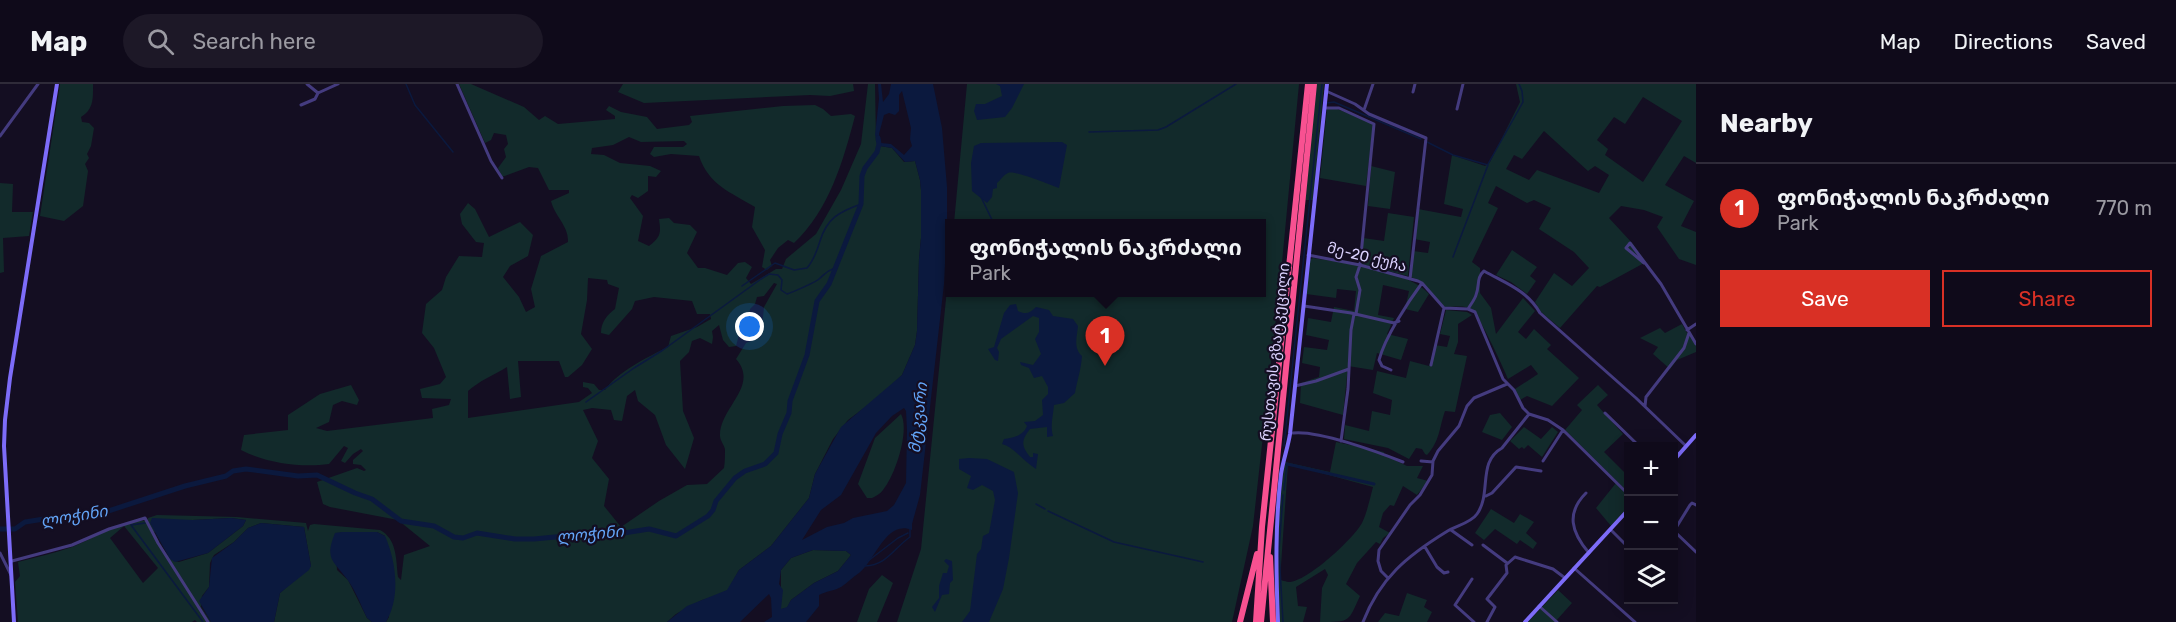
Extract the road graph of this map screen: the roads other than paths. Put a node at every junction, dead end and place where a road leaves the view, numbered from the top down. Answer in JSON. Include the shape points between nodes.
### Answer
{"nodes":[{"id":1,"x":38,"y":84,"type":"edge"},
{"id":2,"x":57,"y":84,"type":"edge"},
{"id":3,"x":307,"y":84,"type":"edge"},
{"id":4,"x":338,"y":84,"type":"edge"},
{"id":5,"x":457,"y":84,"type":"edge"},
{"id":6,"x":1308,"y":84,"type":"edge"},
{"id":7,"x":1314,"y":84,"type":"edge"},
{"id":8,"x":1327,"y":84,"type":"edge"},
{"id":9,"x":1373,"y":84,"type":"edge"},
{"id":10,"x":1415,"y":84,"type":"edge"},
{"id":11,"x":1462,"y":84,"type":"edge"},
{"id":12,"x":1326,"y":91,"type":"junction"},
{"id":13,"x":1413,"y":92,"type":"dead end"},
{"id":14,"x":318,"y":93,"type":"junction"},
{"id":15,"x":301,"y":105,"type":"dead end"},
{"id":16,"x":1325,"y":107,"type":"junction"},
{"id":17,"x":1457,"y":109,"type":"dead end"},
{"id":18,"x":1364,"y":110,"type":"junction"},
{"id":19,"x":0,"y":136,"type":"edge"},
{"id":20,"x":502,"y":178,"type":"dead end"},
{"id":21,"x":1308,"y":255,"type":"junction"},
{"id":22,"x":1644,"y":263,"type":"junction"},
{"id":23,"x":1360,"y":265,"type":"junction"},
{"id":24,"x":1410,"y":279,"type":"junction"},
{"id":25,"x":1422,"y":283,"type":"junction"},
{"id":26,"x":1290,"y":301,"type":"junction"},
{"id":27,"x":1304,"y":306,"type":"junction"},
{"id":28,"x":1444,"y":308,"type":"junction"},
{"id":29,"x":1468,"y":309,"type":"junction"},
{"id":30,"x":1355,"y":314,"type":"junction"},
{"id":31,"x":1399,"y":321,"type":"junction"},
{"id":32,"x":1696,"y":324,"type":"edge"},
{"id":33,"x":1688,"y":331,"type":"junction"},
{"id":34,"x":1696,"y":344,"type":"edge"},
{"id":35,"x":1431,"y":365,"type":"dead end"},
{"id":36,"x":1349,"y":369,"type":"junction"},
{"id":37,"x":1391,"y":370,"type":"dead end"},
{"id":38,"x":1507,"y":384,"type":"junction"},
{"id":39,"x":1295,"y":387,"type":"junction"},
{"id":40,"x":1646,"y":397,"type":"junction"},
{"id":41,"x":1636,"y":398,"type":"junction"},
{"id":42,"x":1645,"y":406,"type":"junction"},
{"id":43,"x":1605,"y":413,"type":"dead end"},
{"id":44,"x":1529,"y":414,"type":"junction"},
{"id":45,"x":1563,"y":430,"type":"junction"},
{"id":46,"x":1293,"y":433,"type":"dead end"},
{"id":47,"x":1696,"y":435,"type":"edge"},
{"id":48,"x":1341,"y":441,"type":"junction"},
{"id":49,"x":1634,"y":442,"type":"edge"},
{"id":50,"x":1686,"y":446,"type":"junction"},
{"id":51,"x":1678,"y":455,"type":"edge"},
{"id":52,"x":1421,"y":461,"type":"dead end"},
{"id":53,"x":1543,"y":461,"type":"dead end"},
{"id":54,"x":1403,"y":462,"type":"dead end"},
{"id":55,"x":1433,"y":462,"type":"junction"},
{"id":56,"x":1540,"y":471,"type":"dead end"},
{"id":57,"x":1624,"y":489,"type":"edge"},
{"id":58,"x":1586,"y":492,"type":"dead end"},
{"id":59,"x":1486,"y":496,"type":"junction"},
{"id":60,"x":1696,"y":505,"type":"edge"},
{"id":61,"x":1624,"y":515,"type":"edge"},
{"id":62,"x":1678,"y":524,"type":"edge"},
{"id":63,"x":1266,"y":526,"type":"junction"},
{"id":64,"x":1451,"y":529,"type":"junction"},
{"id":65,"x":1610,"y":529,"type":"junction"},
{"id":66,"x":1678,"y":535,"type":"edge"},
{"id":67,"x":1624,"y":542,"type":"edge"},
{"id":68,"x":1483,"y":544,"type":"dead end"},
{"id":69,"x":1472,"y":545,"type":"dead end"},
{"id":70,"x":1425,"y":546,"type":"junction"},
{"id":71,"x":1696,"y":552,"type":"edge"},
{"id":72,"x":0,"y":553,"type":"edge"},
{"id":73,"x":1588,"y":553,"type":"junction"},
{"id":74,"x":12,"y":561,"type":"junction"},
{"id":75,"x":1507,"y":563,"type":"junction"},
{"id":76,"x":1574,"y":568,"type":"junction"},
{"id":77,"x":1448,"y":572,"type":"dead end"},
{"id":78,"x":13,"y":578,"type":"junction"},
{"id":79,"x":1388,"y":578,"type":"junction"},
{"id":80,"x":1472,"y":579,"type":"dead end"},
{"id":81,"x":1565,"y":579,"type":"junction"},
{"id":82,"x":1539,"y":606,"type":"junction"},
{"id":83,"x":1469,"y":620,"type":"edge"},
{"id":84,"x":14,"y":622,"type":"edge"},
{"id":85,"x":208,"y":622,"type":"edge"},
{"id":86,"x":1240,"y":622,"type":"edge"},
{"id":87,"x":1256,"y":622,"type":"edge"},
{"id":88,"x":1261,"y":622,"type":"edge"},
{"id":89,"x":1273,"y":622,"type":"edge"},
{"id":90,"x":1278,"y":622,"type":"edge"},
{"id":91,"x":1363,"y":622,"type":"edge"},
{"id":92,"x":1474,"y":622,"type":"edge"},
{"id":93,"x":1487,"y":622,"type":"edge"},
{"id":94,"x":1525,"y":622,"type":"edge"},
{"id":95,"x":1557,"y":622,"type":"edge"},
{"id":96,"x":1635,"y":622,"type":"edge"}],
"edges":[{"from":1,"to":19,"type":"street"},
{"from":2,"to":74,"type":"street","via":[[4,420]]},
{"from":3,"to":14,"type":"street"},
{"from":4,"to":14,"type":"street"},
{"from":5,"to":20,"type":"street","via":[[490,161]]},
{"from":6,"to":26,"type":"highway","name":"რუსთავის გზატკეცილი"},
{"from":7,"to":26,"type":"highway","name":"რუსთავის გზატკეცილი"},
{"from":8,"to":12,"type":"street"},
{"from":9,"to":18,"type":"street"},
{"from":10,"to":13,"type":"street"},
{"from":11,"to":17,"type":"street"},
{"from":12,"to":16,"type":"street"},
{"from":12,"to":18,"type":"street"},
{"from":14,"to":15,"type":"street","via":[[315,99]]},
{"from":16,"to":21,"type":"street"},
{"from":16,"to":23,"type":"street","via":[[1339,108],[1374,123]]},
{"from":18,"to":24,"type":"street","via":[[1425,138]]},
{"from":21,"to":23,"type":"street","name":"მე-20 ქუჩა"},
{"from":21,"to":27,"type":"street"},
{"from":22,"to":22,"type":"street","via":[[1626,248],[1630,243]]},
{"from":22,"to":33,"type":"street"},
{"from":23,"to":24,"type":"street","name":"მე-20 ქუჩა"},
{"from":23,"to":30,"type":"street"},
{"from":24,"to":25,"type":"street","name":"მე-20 ქუჩა"},
{"from":25,"to":28,"type":"street","name":"მე-20 ქუჩა"},
{"from":25,"to":31,"type":"street"},
{"from":26,"to":63,"type":"highway","name":"რუსთავის გზატკეცილი"},
{"from":27,"to":30,"type":"street"},
{"from":27,"to":39,"type":"street"},
{"from":28,"to":29,"type":"street"},
{"from":28,"to":35,"type":"street"},
{"from":29,"to":38,"type":"street","via":[[1475,312]]},
{"from":29,"to":41,"type":"street","via":[[1481,273],[1505,280]]},
{"from":30,"to":31,"type":"street"},
{"from":30,"to":36,"type":"street"},
{"from":31,"to":37,"type":"street","via":[[1379,360]]},
{"from":32,"to":33,"type":"street"},
{"from":33,"to":34,"type":"street"},
{"from":33,"to":40,"type":"street","via":[[1684,348]]},
{"from":36,"to":39,"type":"street"},
{"from":36,"to":48,"type":"street"},
{"from":38,"to":44,"type":"street"},
{"from":38,"to":55,"type":"street","via":[[1474,398]]},
{"from":39,"to":90,"type":"street","via":[[1278,510]]},
{"from":40,"to":41,"type":"street"},
{"from":40,"to":42,"type":"street"},
{"from":41,"to":42,"type":"street"},
{"from":42,"to":50,"type":"street"},
{"from":43,"to":49,"type":"street"},
{"from":44,"to":45,"type":"street"},
{"from":44,"to":59,"type":"street","via":[[1486,468]]},
{"from":45,"to":53,"type":"street"},
{"from":45,"to":57,"type":"street"},
{"from":46,"to":48,"type":"street"},
{"from":47,"to":50,"type":"street"},
{"from":48,"to":54,"type":"street"},
{"from":50,"to":51,"type":"street"},
{"from":52,"to":55,"type":"street"},
{"from":55,"to":79,"type":"street","via":[[1432,475],[1420,495],[1380,550],[1379,565]]},
{"from":56,"to":59,"type":"street","via":[[1515,467]]},
{"from":58,"to":73,"type":"street","via":[[1574,507],[1573,517],[1579,541]]},
{"from":59,"to":64,"type":"street","via":[[1476,516]]},
{"from":60,"to":62,"type":"street","via":[[1690,505]]},
{"from":61,"to":65,"type":"street"},
{"from":63,"to":86,"type":"highway"},
{"from":63,"to":87,"type":"highway","name":"რუსთავის გზატკეცილი"},
{"from":63,"to":88,"type":"highway","name":"რუსთავის გზატკეცილი"},
{"from":63,"to":89,"type":"highway"},
{"from":64,"to":69,"type":"street"},
{"from":64,"to":70,"type":"street"},
{"from":65,"to":67,"type":"street"},
{"from":65,"to":73,"type":"street"},
{"from":66,"to":71,"type":"street"},
{"from":68,"to":75,"type":"street"},
{"from":70,"to":77,"type":"street","via":[[1439,570]]},
{"from":70,"to":79,"type":"street","via":[[1404,560]]},
{"from":72,"to":78,"type":"street"},
{"from":73,"to":76,"type":"street"},
{"from":74,"to":78,"type":"street"},
{"from":74,"to":85,"type":"street","via":[[72,545],[109,528],[145,518]]},
{"from":75,"to":81,"type":"street","via":[[1518,556],[1553,569]]},
{"from":75,"to":93,"type":"street","via":[[1507,573],[1487,599],[1495,607]]},
{"from":76,"to":81,"type":"street"},
{"from":76,"to":96,"type":"street"},
{"from":78,"to":84,"type":"street"},
{"from":79,"to":91,"type":"street"},
{"from":80,"to":83,"type":"street","via":[[1455,605]]},
{"from":81,"to":82,"type":"street"},
{"from":82,"to":94,"type":"street"},
{"from":82,"to":95,"type":"street"},
{"from":83,"to":92,"type":"street"}]}
